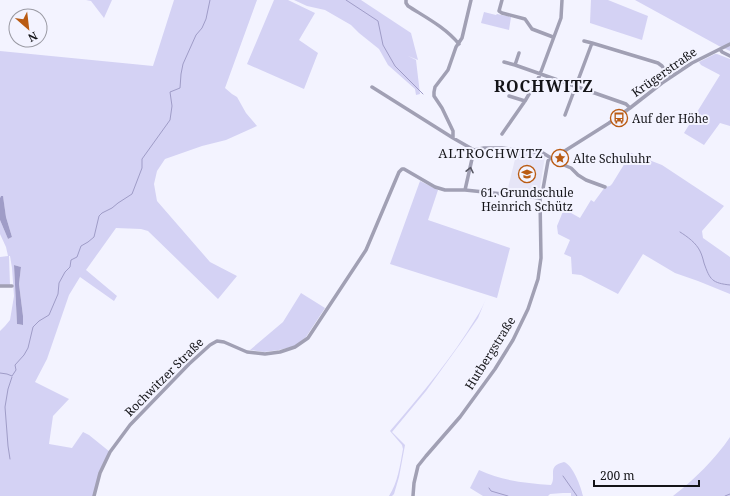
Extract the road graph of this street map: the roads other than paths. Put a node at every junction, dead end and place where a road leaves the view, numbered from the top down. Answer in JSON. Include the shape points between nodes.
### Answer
{"nodes":[{"id":1,"x":406,"y":0,"type":"edge"},
{"id":2,"x":471,"y":0,"type":"edge"},
{"id":3,"x":502,"y":0,"type":"edge"},
{"id":4,"x":562,"y":0,"type":"edge"},
{"id":5,"x":553,"y":38,"type":"junction"},
{"id":6,"x":584,"y":41,"type":"dead end"},
{"id":7,"x":592,"y":43,"type":"junction"},
{"id":8,"x":459,"y":44,"type":"junction"},
{"id":9,"x":730,"y":44,"type":"edge"},
{"id":10,"x":720,"y":49,"type":"junction"},
{"id":11,"x":519,"y":53,"type":"dead end"},
{"id":12,"x":730,"y":56,"type":"edge"},
{"id":13,"x":504,"y":62,"type":"dead end"},
{"id":14,"x":515,"y":65,"type":"junction"},
{"id":15,"x":540,"y":75,"type":"junction"},
{"id":16,"x":670,"y":77,"type":"junction"},
{"id":17,"x":372,"y":87,"type":"dead end"},
{"id":18,"x":576,"y":87,"type":"junction"},
{"id":19,"x":509,"y":96,"type":"dead end"},
{"id":20,"x":525,"y":101,"type":"junction"},
{"id":21,"x":630,"y":108,"type":"junction"},
{"id":22,"x":565,"y":115,"type":"dead end"},
{"id":23,"x":502,"y":134,"type":"dead end"},
{"id":24,"x":453,"y":138,"type":"junction"},
{"id":25,"x":474,"y":150,"type":"junction"},
{"id":26,"x":550,"y":158,"type":"junction"},
{"id":27,"x":605,"y":186,"type":"dead end"},
{"id":28,"x":465,"y":190,"type":"junction"},
{"id":29,"x":540,"y":198,"type":"junction"},
{"id":30,"x":0,"y":286,"type":"edge"},
{"id":31,"x":12,"y":286,"type":"dead end"},
{"id":32,"x":94,"y":496,"type":"edge"},
{"id":33,"x":413,"y":496,"type":"edge"}],
"edges":[{"from":1,"to":8,"type":"street","via":[[408,6],[445,30]]},
{"from":2,"to":8,"type":"street"},
{"from":3,"to":5,"type":"street","via":[[499,11],[525,19],[532,29]]},
{"from":4,"to":5,"type":"street","via":[[561,18]]},
{"from":5,"to":15,"type":"street"},
{"from":6,"to":7,"type":"street"},
{"from":7,"to":16,"type":"street","via":[[658,63]]},
{"from":7,"to":18,"type":"street"},
{"from":8,"to":24,"type":"street","via":[[448,70],[434,92],[453,131]]},
{"from":9,"to":10,"type":"street","name":"Krügerstraße"},
{"from":10,"to":12,"type":"street"},
{"from":10,"to":16,"type":"street","name":"Krügerstraße"},
{"from":11,"to":14,"type":"street"},
{"from":13,"to":14,"type":"street"},
{"from":14,"to":15,"type":"street"},
{"from":15,"to":18,"type":"street"},
{"from":15,"to":20,"type":"street"},
{"from":16,"to":21,"type":"street","name":"Krügerstraße"},
{"from":17,"to":24,"type":"street"},
{"from":18,"to":21,"type":"street","via":[[626,104]]},
{"from":18,"to":22,"type":"street"},
{"from":19,"to":20,"type":"street"},
{"from":20,"to":23,"type":"street"},
{"from":21,"to":26,"type":"street","name":"Krügerstraße","via":[[596,132]]},
{"from":24,"to":25,"type":"street"},
{"from":25,"to":26,"type":"street","via":[[493,148],[543,153]]},
{"from":28,"to":25,"type":"street","one_way":true},
{"from":26,"to":27,"type":"street","via":[[571,168],[586,180]]},
{"from":26,"to":29,"type":"street","name":"Hutbergstraße"},
{"from":28,"to":29,"type":"street"},
{"from":28,"to":32,"type":"street","name":"Rochwitzer Straße","via":[[439,189],[404,169],[398,172],[366,250],[308,338],[296,347],[265,354],[247,352],[224,342],[210,345],[126,430],[110,452],[100,473]]},
{"from":29,"to":33,"type":"street","name":"Hutbergstraße","via":[[541,258],[538,279],[528,309],[495,369],[460,417],[418,466]]},
{"from":30,"to":31,"type":"street"}]}
